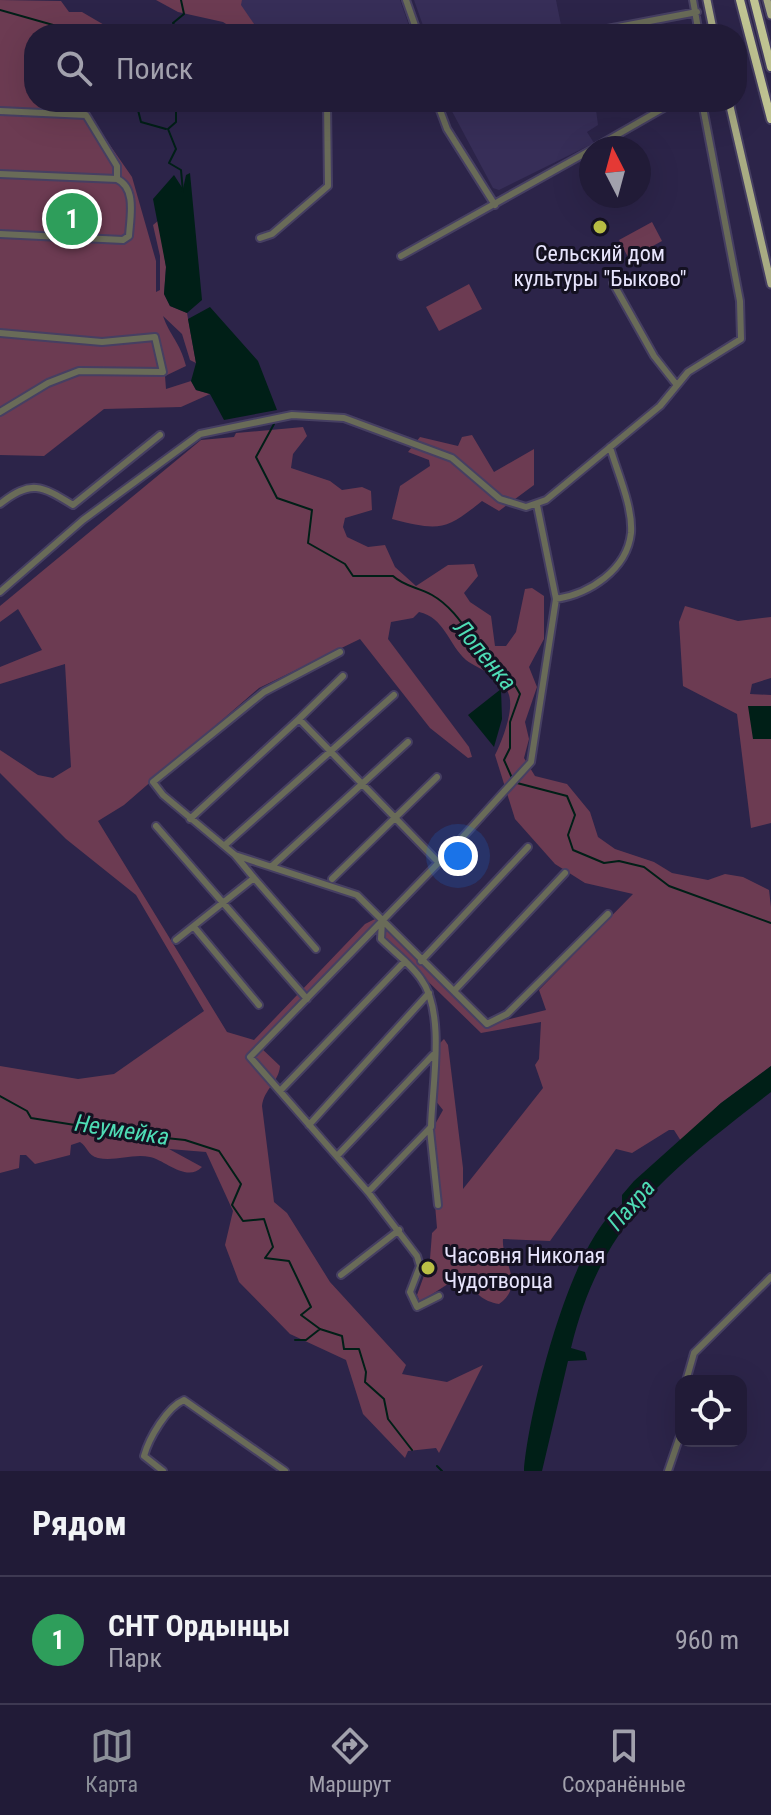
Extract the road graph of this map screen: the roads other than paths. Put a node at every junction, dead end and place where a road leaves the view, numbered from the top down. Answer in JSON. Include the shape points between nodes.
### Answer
{"nodes":[{"id":1,"x":406,"y":0,"type":"edge"},
{"id":2,"x":693,"y":0,"type":"edge"},
{"id":3,"x":707,"y":0,"type":"edge"},
{"id":4,"x":740,"y":0,"type":"edge"},
{"id":5,"x":754,"y":0,"type":"edge"},
{"id":6,"x":767,"y":0,"type":"edge"},
{"id":7,"x":697,"y":12,"type":"junction"},
{"id":8,"x":771,"y":15,"type":"edge"},
{"id":9,"x":414,"y":24,"type":"edge"},
{"id":10,"x":634,"y":24,"type":"edge"},
{"id":11,"x":698,"y":24,"type":"edge"},
{"id":12,"x":712,"y":24,"type":"edge"},
{"id":13,"x":746,"y":24,"type":"edge"},
{"id":14,"x":747,"y":27,"type":"edge"},
{"id":15,"x":771,"y":67,"type":"edge"},
{"id":16,"x":0,"y":111,"type":"edge"},
{"id":17,"x":327,"y":112,"type":"edge"},
{"id":18,"x":441,"y":112,"type":"edge"},
{"id":19,"x":657,"y":112,"type":"edge"},
{"id":20,"x":704,"y":112,"type":"edge"},
{"id":21,"x":731,"y":112,"type":"edge"},
{"id":22,"x":771,"y":119,"type":"edge"},
{"id":23,"x":615,"y":136,"type":"edge"},
{"id":24,"x":579,"y":157,"type":"edge"},
{"id":25,"x":0,"y":174,"type":"edge"},
{"id":26,"x":117,"y":179,"type":"junction"},
{"id":27,"x":495,"y":205,"type":"junction"},
{"id":28,"x":0,"y":234,"type":"edge"},
{"id":29,"x":260,"y":238,"type":"dead end"},
{"id":30,"x":401,"y":256,"type":"dead end"},
{"id":31,"x":613,"y":283,"type":"dead end"},
{"id":32,"x":771,"y":284,"type":"edge"},
{"id":33,"x":0,"y":333,"type":"edge"},
{"id":34,"x":676,"y":384,"type":"junction"},
{"id":35,"x":0,"y":412,"type":"edge"},
{"id":36,"x":160,"y":435,"type":"dead end"},
{"id":37,"x":610,"y":447,"type":"junction"},
{"id":38,"x":0,"y":504,"type":"edge"},
{"id":39,"x":537,"y":505,"type":"junction"},
{"id":40,"x":0,"y":592,"type":"edge"},
{"id":41,"x":556,"y":599,"type":"junction"},
{"id":42,"x":340,"y":652,"type":"dead end"},
{"id":43,"x":343,"y":676,"type":"dead end"},
{"id":44,"x":394,"y":695,"type":"dead end"},
{"id":45,"x":299,"y":719,"type":"junction"},
{"id":46,"x":408,"y":742,"type":"dead end"},
{"id":47,"x":330,"y":752,"type":"junction"},
{"id":48,"x":437,"y":777,"type":"dead end"},
{"id":49,"x":361,"y":784,"type":"junction"},
{"id":50,"x":393,"y":816,"type":"junction"},
{"id":51,"x":190,"y":819,"type":"junction"},
{"id":52,"x":156,"y":826,"type":"dead end"},
{"id":53,"x":225,"y":845,"type":"junction"},
{"id":54,"x":528,"y":847,"type":"dead end"},
{"id":55,"x":235,"y":855,"type":"junction"},
{"id":56,"x":439,"y":863,"type":"junction"},
{"id":57,"x":272,"y":866,"type":"junction"},
{"id":58,"x":565,"y":873,"type":"dead end"},
{"id":59,"x":254,"y":878,"type":"junction"},
{"id":60,"x":332,"y":879,"type":"dead end"},
{"id":61,"x":222,"y":905,"type":"junction"},
{"id":62,"x":608,"y":914,"type":"dead end"},
{"id":63,"x":382,"y":921,"type":"junction"},
{"id":64,"x":194,"y":927,"type":"junction"},
{"id":65,"x":176,"y":940,"type":"dead end"},
{"id":66,"x":316,"y":949,"type":"dead end"},
{"id":67,"x":405,"y":961,"type":"junction"},
{"id":68,"x":421,"y":961,"type":"junction"},
{"id":69,"x":454,"y":991,"type":"junction"},
{"id":70,"x":429,"y":993,"type":"junction"},
{"id":71,"x":307,"y":999,"type":"junction"},
{"id":72,"x":259,"y":1005,"type":"dead end"},
{"id":73,"x":433,"y":1055,"type":"junction"},
{"id":74,"x":280,"y":1091,"type":"junction"},
{"id":75,"x":309,"y":1125,"type":"junction"},
{"id":76,"x":430,"y":1130,"type":"junction"},
{"id":77,"x":337,"y":1156,"type":"junction"},
{"id":78,"x":368,"y":1192,"type":"junction"},
{"id":79,"x":438,"y":1205,"type":"dead end"},
{"id":80,"x":399,"y":1230,"type":"junction"},
{"id":81,"x":341,"y":1275,"type":"dead end"},
{"id":82,"x":771,"y":1277,"type":"edge"},
{"id":83,"x":439,"y":1296,"type":"dead end"},
{"id":84,"x":688,"y":1375,"type":"edge"},
{"id":85,"x":676,"y":1447,"type":"edge"},
{"id":86,"x":163,"y":1471,"type":"edge"},
{"id":87,"x":285,"y":1471,"type":"edge"},
{"id":88,"x":668,"y":1471,"type":"edge"}],
"edges":[{"from":1,"to":9,"type":"street"},
{"from":2,"to":7,"type":"street"},
{"from":3,"to":12,"type":"main road"},
{"from":4,"to":13,"type":"highway"},
{"from":5,"to":15,"type":"highway"},
{"from":6,"to":8,"type":"main road"},
{"from":7,"to":10,"type":"street"},
{"from":7,"to":11,"type":"street"},
{"from":14,"to":22,"type":"highway"},
{"from":16,"to":26,"type":"street","via":[[86,115],[117,166]]},
{"from":17,"to":29,"type":"street","via":[[328,186],[272,234]]},
{"from":18,"to":27,"type":"street"},
{"from":19,"to":23,"type":"street"},
{"from":20,"to":34,"type":"street","via":[[743,334],[736,345]]},
{"from":21,"to":32,"type":"main road"},
{"from":24,"to":27,"type":"street"},
{"from":25,"to":26,"type":"street"},
{"from":26,"to":28,"type":"street","via":[[125,183],[131,207],[129,236],[123,240]]},
{"from":27,"to":30,"type":"street"},
{"from":31,"to":34,"type":"street"},
{"from":33,"to":35,"type":"street","via":[[102,342],[155,337],[163,372],[79,371]]},
{"from":34,"to":37,"type":"street","via":[[660,406]]},
{"from":36,"to":38,"type":"street","via":[[73,505],[36,487],[18,490]]},
{"from":37,"to":39,"type":"street"},
{"from":37,"to":41,"type":"street","via":[[630,521],[628,543],[617,565],[596,584]]},
{"from":39,"to":40,"type":"street","via":[[500,499],[452,458],[344,418],[292,415],[200,434],[83,520]]},
{"from":39,"to":41,"type":"street"},
{"from":41,"to":56,"type":"street","via":[[531,762]]},
{"from":42,"to":51,"type":"street","via":[[264,692],[153,782]]},
{"from":43,"to":45,"type":"street"},
{"from":44,"to":47,"type":"street"},
{"from":45,"to":47,"type":"street"},
{"from":45,"to":51,"type":"street"},
{"from":46,"to":49,"type":"street"},
{"from":47,"to":49,"type":"street"},
{"from":47,"to":53,"type":"street"},
{"from":48,"to":50,"type":"street"},
{"from":49,"to":50,"type":"street"},
{"from":49,"to":57,"type":"street"},
{"from":50,"to":56,"type":"street"},
{"from":50,"to":60,"type":"street"},
{"from":51,"to":53,"type":"street"},
{"from":52,"to":61,"type":"street"},
{"from":53,"to":55,"type":"street"},
{"from":54,"to":68,"type":"street"},
{"from":55,"to":57,"type":"street"},
{"from":55,"to":59,"type":"street"},
{"from":56,"to":63,"type":"street"},
{"from":57,"to":63,"type":"street","via":[[357,895]]},
{"from":58,"to":69,"type":"street"},
{"from":59,"to":61,"type":"street"},
{"from":59,"to":66,"type":"street"},
{"from":61,"to":64,"type":"street"},
{"from":61,"to":71,"type":"street"},
{"from":62,"to":69,"type":"street","via":[[507,1014],[487,1024]]},
{"from":63,"to":67,"type":"street","via":[[381,939]]},
{"from":63,"to":68,"type":"street"},
{"from":63,"to":71,"type":"street"},
{"from":64,"to":65,"type":"street"},
{"from":64,"to":72,"type":"street"},
{"from":67,"to":70,"type":"street"},
{"from":67,"to":74,"type":"street"},
{"from":68,"to":69,"type":"street"},
{"from":70,"to":73,"type":"street","via":[[436,1034]]},
{"from":70,"to":75,"type":"street"},
{"from":71,"to":74,"type":"street","via":[[250,1057]]},
{"from":73,"to":76,"type":"street"},
{"from":73,"to":77,"type":"street"},
{"from":74,"to":75,"type":"street"},
{"from":75,"to":77,"type":"street"},
{"from":76,"to":78,"type":"street"},
{"from":76,"to":79,"type":"street"},
{"from":77,"to":78,"type":"street"},
{"from":78,"to":80,"type":"street"},
{"from":80,"to":81,"type":"street"},
{"from":80,"to":83,"type":"street","via":[[420,1260],[410,1292],[417,1307]]},
{"from":82,"to":84,"type":"street","via":[[694,1353]]},
{"from":85,"to":88,"type":"street"},
{"from":86,"to":87,"type":"street","via":[[144,1456],[147,1445],[173,1406],[184,1400]]}]}
